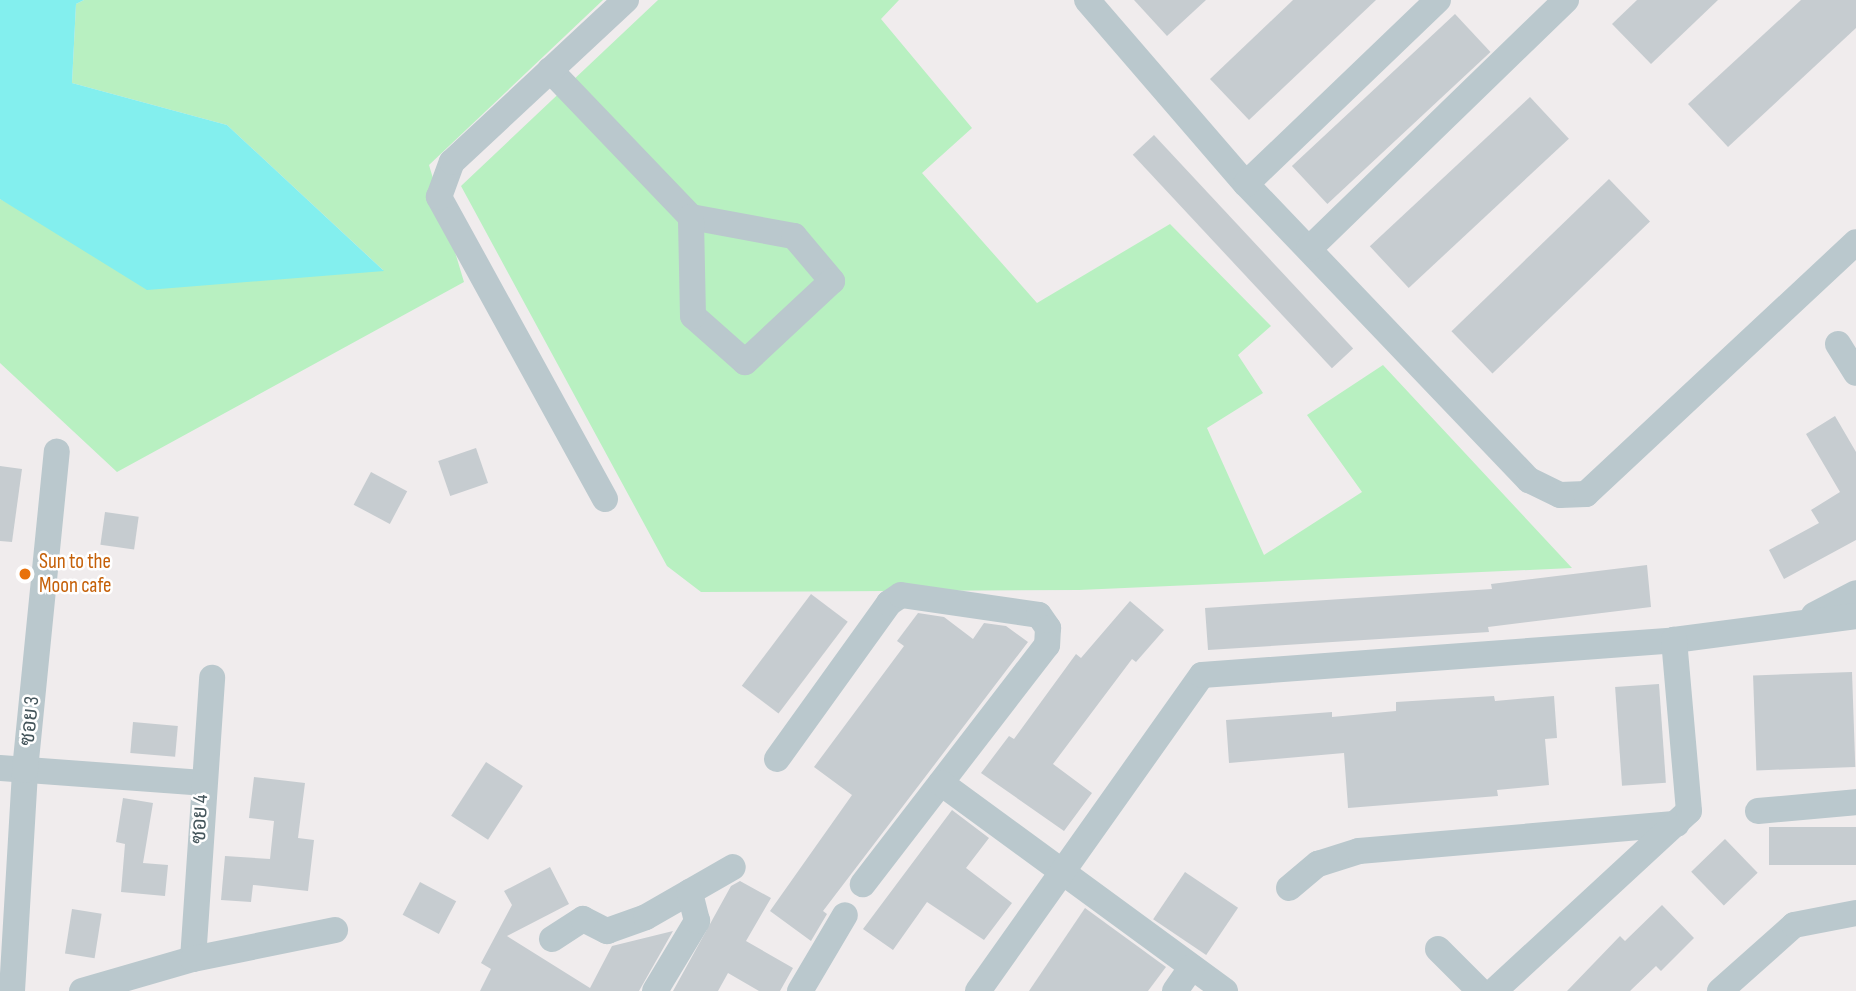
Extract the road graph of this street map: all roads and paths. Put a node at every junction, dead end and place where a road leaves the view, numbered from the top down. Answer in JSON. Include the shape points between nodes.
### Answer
{"nodes":[{"id":1,"x":626,"y":0,"type":"edge"},
{"id":2,"x":1087,"y":0,"type":"edge"},
{"id":3,"x":1438,"y":0,"type":"edge"},
{"id":4,"x":1566,"y":0,"type":"edge"},
{"id":5,"x":550,"y":70,"type":"junction"},
{"id":6,"x":1246,"y":184,"type":"junction"},
{"id":7,"x":691,"y":217,"type":"junction"},
{"id":8,"x":1856,"y":243,"type":"edge"},
{"id":9,"x":1309,"y":249,"type":"junction"},
{"id":10,"x":1838,"y":344,"type":"dead end"},
{"id":11,"x":1856,"y":373,"type":"edge"},
{"id":12,"x":57,"y":452,"type":"dead end"},
{"id":13,"x":605,"y":499,"type":"dead end"},
{"id":14,"x":1856,"y":593,"type":"edge"},
{"id":15,"x":1856,"y":615,"type":"edge"},
{"id":16,"x":1799,"y":623,"type":"junction"},
{"id":17,"x":1674,"y":640,"type":"junction"},
{"id":18,"x":212,"y":678,"type":"dead end"},
{"id":19,"x":777,"y":759,"type":"dead end"},
{"id":20,"x":12,"y":769,"type":"edge"},
{"id":21,"x":202,"y":783,"type":"junction"},
{"id":22,"x":941,"y":783,"type":"junction"},
{"id":23,"x":1856,"y":802,"type":"edge"},
{"id":24,"x":1758,"y":811,"type":"dead end"},
{"id":25,"x":1677,"y":824,"type":"junction"},
{"id":26,"x":733,"y":867,"type":"dead end"},
{"id":27,"x":1063,"y":875,"type":"junction"},
{"id":28,"x":863,"y":884,"type":"dead end"},
{"id":29,"x":1289,"y":888,"type":"dead end"},
{"id":30,"x":690,"y":892,"type":"junction"},
{"id":31,"x":1856,"y":913,"type":"edge"},
{"id":32,"x":845,"y":915,"type":"dead end"},
{"id":33,"x":335,"y":930,"type":"dead end"},
{"id":34,"x":552,"y":939,"type":"dead end"},
{"id":35,"x":1438,"y":948,"type":"dead end"},
{"id":36,"x":193,"y":959,"type":"junction"},
{"id":37,"x":1192,"y":967,"type":"junction"},
{"id":38,"x":89,"y":990,"type":"edge"},
{"id":39,"x":12,"y":991,"type":"edge"},
{"id":40,"x":655,"y":991,"type":"edge"},
{"id":41,"x":800,"y":991,"type":"edge"},
{"id":42,"x":978,"y":991,"type":"edge"},
{"id":43,"x":1175,"y":991,"type":"edge"},
{"id":44,"x":1225,"y":991,"type":"edge"},
{"id":45,"x":1480,"y":991,"type":"edge"},
{"id":46,"x":1494,"y":991,"type":"edge"},
{"id":47,"x":1720,"y":991,"type":"edge"}],
"edges":[{"from":1,"to":5,"type":"street"},
{"from":2,"to":6,"type":"street"},
{"from":3,"to":6,"type":"street"},
{"from":4,"to":9,"type":"street"},
{"from":5,"to":7,"type":"street"},
{"from":5,"to":13,"type":"street","via":[[452,162],[439,197]]},
{"from":6,"to":9,"type":"street"},
{"from":7,"to":7,"type":"street","via":[[794,236],[832,281],[745,362],[693,316]]},
{"from":8,"to":9,"type":"street","via":[[1586,494],[1560,495],[1529,480]]},
{"from":10,"to":11,"type":"street"},
{"from":12,"to":20,"type":"street","name":"ซอย 3"},
{"from":14,"to":16,"type":"street"},
{"from":15,"to":16,"type":"street"},
{"from":16,"to":17,"type":"street"},
{"from":17,"to":25,"type":"street","via":[[1689,811]]},
{"from":17,"to":27,"type":"street","via":[[1202,676]]},
{"from":18,"to":21,"type":"street","name":"ซอย 4"},
{"from":19,"to":22,"type":"street","via":[[889,603],[901,594],[1039,615],[1048,628],[1047,645]]},
{"from":20,"to":21,"type":"street"},
{"from":20,"to":39,"type":"street","name":"ซอย 3"},
{"from":21,"to":36,"type":"street","name":"ซอย 4"},
{"from":22,"to":27,"type":"street"},
{"from":22,"to":28,"type":"street"},
{"from":23,"to":24,"type":"street"},
{"from":25,"to":29,"type":"street","via":[[1359,851],[1318,864]]},
{"from":25,"to":46,"type":"street"},
{"from":26,"to":30,"type":"street"},
{"from":27,"to":37,"type":"street"},
{"from":27,"to":42,"type":"street"},
{"from":30,"to":34,"type":"street","via":[[607,931],[583,919]]},
{"from":30,"to":40,"type":"street","via":[[696,921]]},
{"from":31,"to":47,"type":"street","via":[[1794,925]]},
{"from":32,"to":41,"type":"street"},
{"from":33,"to":36,"type":"street"},
{"from":35,"to":45,"type":"street"},
{"from":36,"to":38,"type":"street"},
{"from":37,"to":43,"type":"street"},
{"from":37,"to":44,"type":"street"}]}
